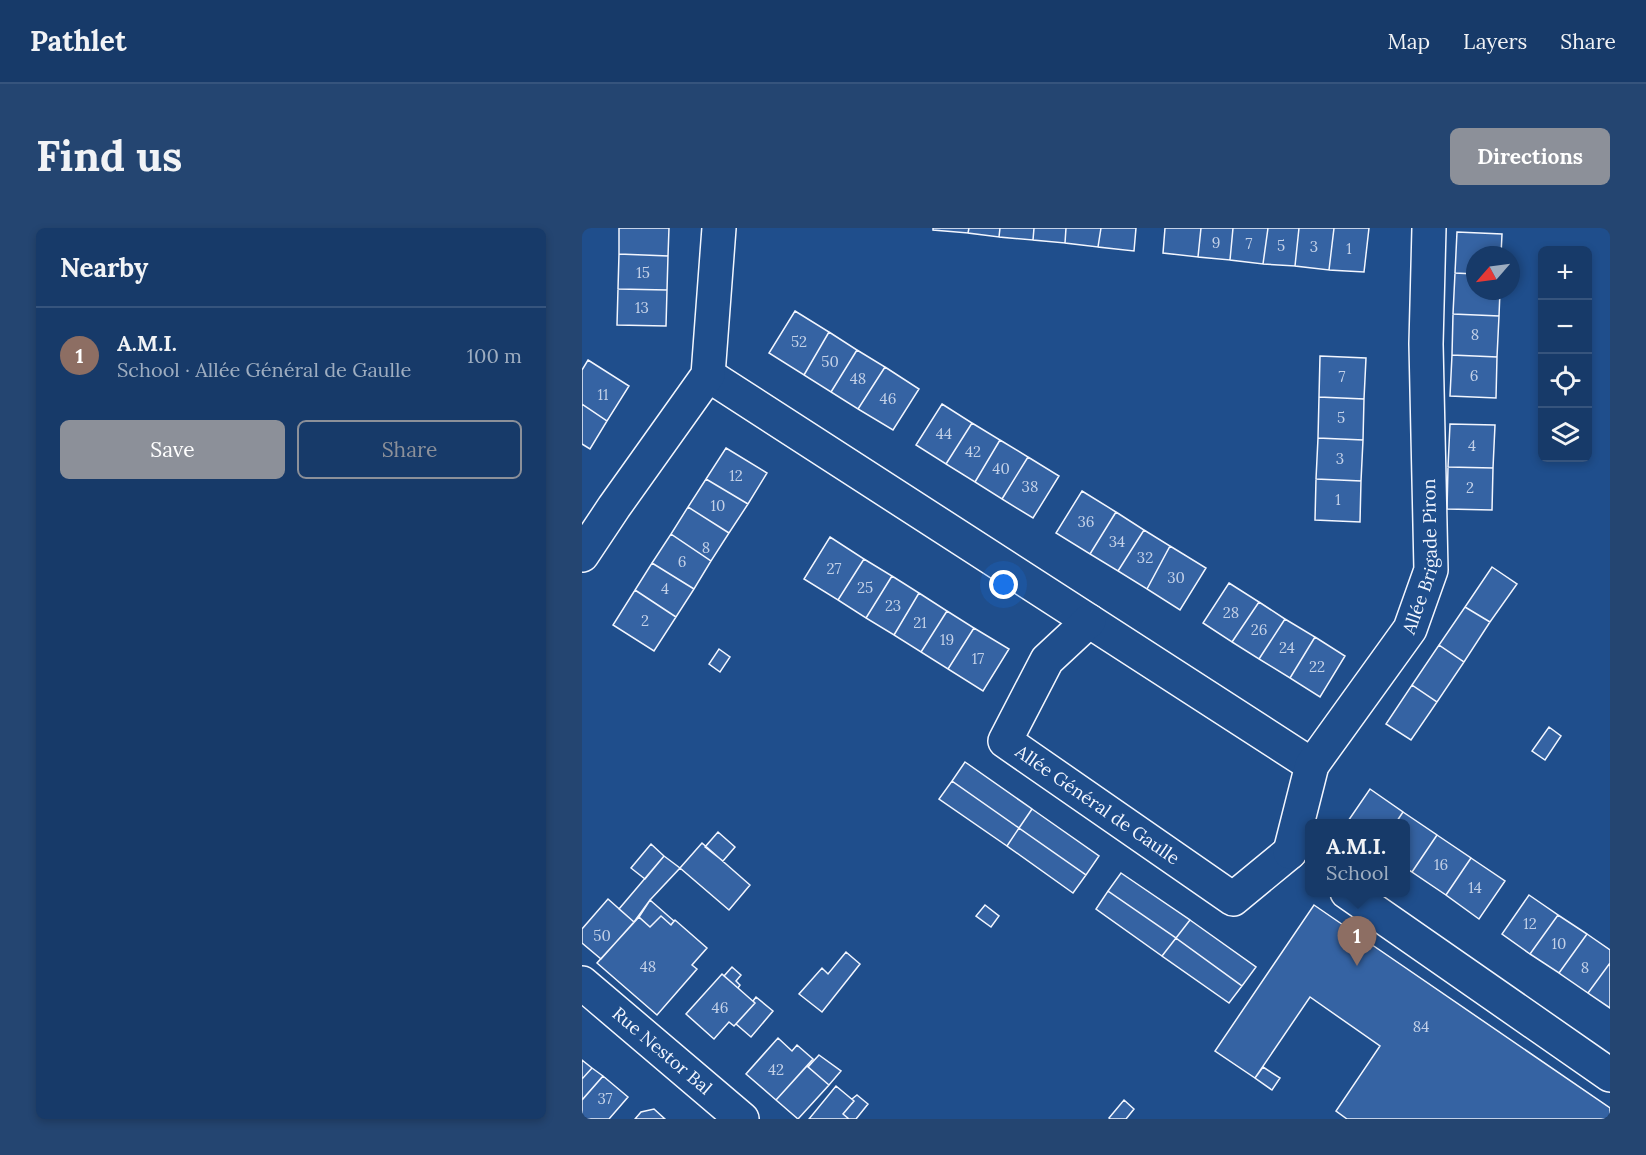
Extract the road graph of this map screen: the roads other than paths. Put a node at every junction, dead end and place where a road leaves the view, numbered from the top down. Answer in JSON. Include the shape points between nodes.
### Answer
{"nodes":[{"id":1,"x":719,"y":228,"type":"edge"},
{"id":2,"x":1429,"y":228,"type":"edge"},
{"id":3,"x":708,"y":375,"type":"junction"},
{"id":4,"x":582,"y":555,"type":"edge"},
{"id":5,"x":1089,"y":621,"type":"junction"},
{"id":6,"x":1312,"y":765,"type":"junction"},
{"id":7,"x":1299,"y":858,"type":"edge"},
{"id":8,"x":1354,"y":897,"type":"edge"},
{"id":9,"x":582,"y":983,"type":"edge"},
{"id":10,"x":1610,"y":1075,"type":"edge"},
{"id":11,"x":742,"y":1119,"type":"edge"}],
"edges":[{"from":1,"to":3,"type":"street"},
{"from":2,"to":6,"type":"street","name":"Allée Brigade Piron","via":[[1426,344],[1431,570],[1410,629]]},
{"from":3,"to":4,"type":"street"},
{"from":3,"to":5,"type":"street"},
{"from":5,"to":6,"type":"street"},
{"from":5,"to":7,"type":"street","name":"Allée Général de Gaulle","via":[[1047,660],[1005,741],[1233,898]]},
{"from":6,"to":7,"type":"street","name":"Allée Brigade Piron"},
{"from":8,"to":10,"type":"street"},
{"from":9,"to":11,"type":"street","name":"Rue Nestor Bal"}]}
